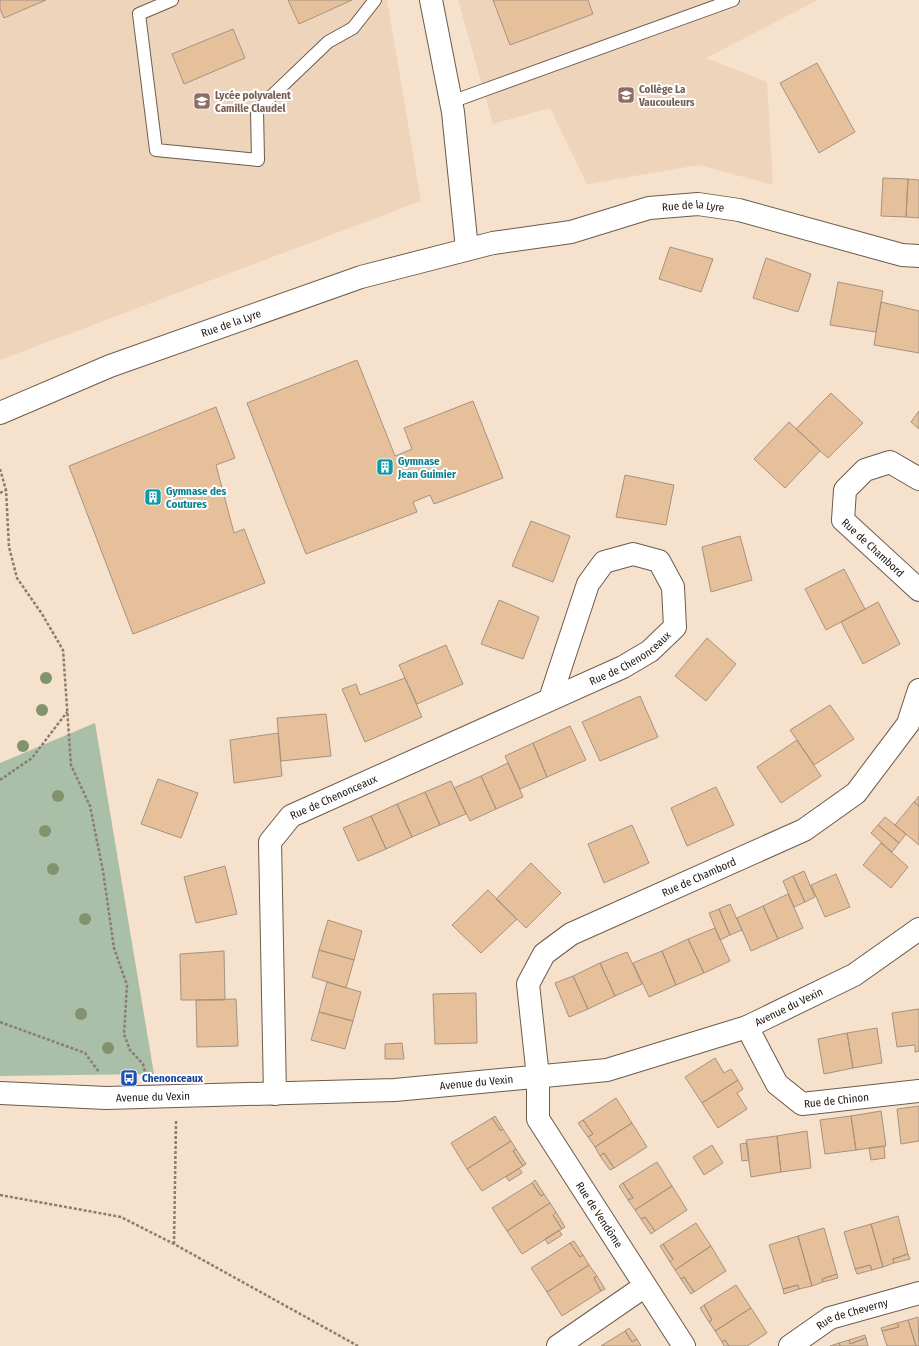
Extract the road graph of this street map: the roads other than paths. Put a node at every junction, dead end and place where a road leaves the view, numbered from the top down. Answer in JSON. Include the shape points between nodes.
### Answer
{"nodes":[{"id":1,"x":172,"y":0,"type":"edge"},
{"id":2,"x":375,"y":0,"type":"edge"},
{"id":3,"x":431,"y":0,"type":"edge"},
{"id":4,"x":732,"y":0,"type":"edge"},
{"id":5,"x":451,"y":102,"type":"junction"},
{"id":6,"x":467,"y":249,"type":"junction"},
{"id":7,"x":919,"y":256,"type":"edge"},
{"id":8,"x":0,"y":413,"type":"edge"},
{"id":9,"x":919,"y":479,"type":"edge"},
{"id":10,"x":919,"y":590,"type":"edge"},
{"id":11,"x":919,"y":690,"type":"edge"},
{"id":12,"x":550,"y":700,"type":"junction"},
{"id":13,"x":919,"y":929,"type":"edge"},
{"id":14,"x":747,"y":1027,"type":"junction"},
{"id":15,"x":538,"y":1077,"type":"junction"},
{"id":16,"x":919,"y":1091,"type":"edge"},
{"id":17,"x":0,"y":1093,"type":"edge"},
{"id":18,"x":274,"y":1094,"type":"junction"},
{"id":19,"x":645,"y":1286,"type":"junction"},
{"id":20,"x":919,"y":1293,"type":"edge"},
{"id":21,"x":558,"y":1346,"type":"edge"},
{"id":22,"x":684,"y":1346,"type":"edge"},
{"id":23,"x":790,"y":1346,"type":"edge"}],
"edges":[{"from":1,"to":2,"type":"lane","via":[[139,14],[156,150],[258,160],[257,110],[328,42],[353,28]]},
{"from":3,"to":5,"type":"street"},
{"from":4,"to":5,"type":"lane"},
{"from":5,"to":6,"type":"street"},
{"from":6,"to":7,"type":"street","name":"Rue de la Lyre","via":[[571,232],[649,208],[698,204],[739,210],[902,255]]},
{"from":6,"to":8,"type":"street","name":"Rue de la Lyre","via":[[361,277],[110,366]]},
{"from":9,"to":10,"type":"street","name":"Rue de Chambord","via":[[890,462],[865,470],[845,490],[843,520]]},
{"from":11,"to":15,"type":"street","name":"Rue de Chambord","via":[[908,724],[856,793],[804,830],[571,934],[544,954],[528,984]]},
{"from":12,"to":12,"type":"street","name":"Rue de Chenonceaux","via":[[623,667],[650,651],[675,628],[673,587],[659,561],[633,554],[604,562],[588,584]]},
{"from":12,"to":18,"type":"street","name":"Rue de Chenonceaux","via":[[291,816],[270,842]]},
{"from":13,"to":14,"type":"street","name":"Avenue du Vexin","via":[[854,975]]},
{"from":14,"to":15,"type":"street","name":"Avenue du Vexin","via":[[607,1070]]},
{"from":14,"to":16,"type":"street","name":"Rue de Chinon","via":[[777,1084],[802,1104]]},
{"from":15,"to":18,"type":"street","name":"Avenue du Vexin","via":[[395,1090]]},
{"from":15,"to":19,"type":"street","name":"Rue de Vendôme","via":[[538,1119]]},
{"from":17,"to":18,"type":"street","name":"Avenue du Vexin","via":[[106,1098]]},
{"from":19,"to":21,"type":"street"},
{"from":19,"to":22,"type":"street","name":"Rue de Vendôme"},
{"from":20,"to":23,"type":"street","name":"Rue de Cheverny","via":[[830,1318]]}]}
